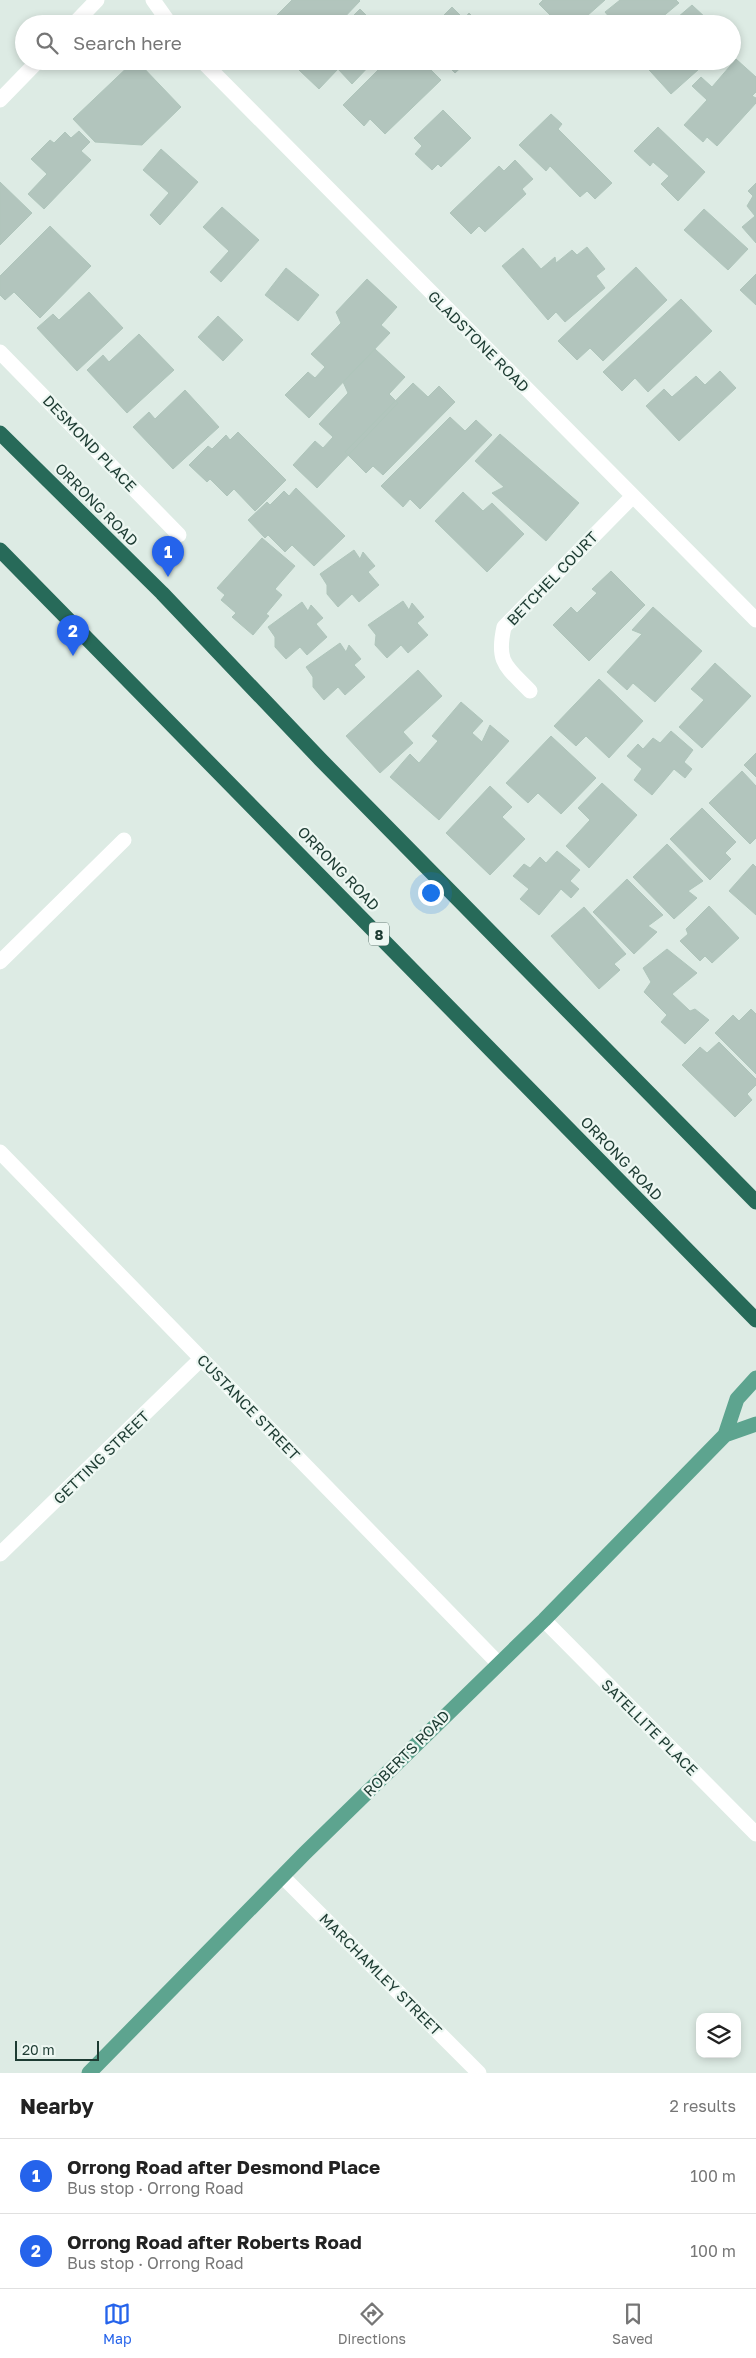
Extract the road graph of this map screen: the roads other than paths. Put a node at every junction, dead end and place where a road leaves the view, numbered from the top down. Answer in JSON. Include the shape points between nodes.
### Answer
{"nodes":[{"id":1,"x":97,"y":0,"type":"edge"},
{"id":2,"x":153,"y":0,"type":"edge"},
{"id":3,"x":83,"y":15,"type":"edge"},
{"id":4,"x":164,"y":15,"type":"edge"},
{"id":5,"x":29,"y":70,"type":"edge"},
{"id":6,"x":211,"y":70,"type":"edge"},
{"id":7,"x":0,"y":100,"type":"edge"},
{"id":8,"x":0,"y":352,"type":"edge"},
{"id":9,"x":0,"y":433,"type":"edge"},
{"id":10,"x":633,"y":496,"type":"junction"},
{"id":11,"x":179,"y":535,"type":"dead end"},
{"id":12,"x":0,"y":550,"type":"edge"},
{"id":13,"x":756,"y":620,"type":"edge"},
{"id":14,"x":530,"y":691,"type":"dead end"},
{"id":15,"x":124,"y":840,"type":"dead end"},
{"id":16,"x":0,"y":962,"type":"edge"},
{"id":17,"x":0,"y":1152,"type":"edge"},
{"id":18,"x":756,"y":1202,"type":"edge"},
{"id":19,"x":756,"y":1320,"type":"edge"},
{"id":20,"x":201,"y":1359,"type":"junction"},
{"id":21,"x":756,"y":1378,"type":"edge"},
{"id":22,"x":756,"y":1424,"type":"edge"},
{"id":23,"x":725,"y":1435,"type":"junction"},
{"id":24,"x":0,"y":1554,"type":"edge"},
{"id":25,"x":544,"y":1620,"type":"junction"},
{"id":26,"x":498,"y":1663,"type":"junction"},
{"id":27,"x":756,"y":1834,"type":"edge"},
{"id":28,"x":282,"y":1876,"type":"junction"},
{"id":29,"x":89,"y":2073,"type":"edge"},
{"id":30,"x":479,"y":2073,"type":"edge"}],
"edges":[{"from":1,"to":3,"type":"street"},
{"from":2,"to":4,"type":"street"},
{"from":5,"to":7,"type":"street"},
{"from":6,"to":10,"type":"street","name":"GLADSTONE ROAD"},
{"from":8,"to":11,"type":"street","name":"DESMOND PLACE"},
{"from":9,"to":18,"type":"highway","name":"ORRONG ROAD","via":[[162,594]]},
{"from":10,"to":13,"type":"street","name":"GLADSTONE ROAD"},
{"from":10,"to":14,"type":"street","name":"BETCHEL COURT","via":[[504,627],[500,647],[504,664]]},
{"from":12,"to":19,"type":"highway","name":"ORRONG ROAD","number":"8"},
{"from":15,"to":16,"type":"street"},
{"from":17,"to":20,"type":"street","name":"CUSTANCE STREET"},
{"from":20,"to":24,"type":"street","name":"GETTING STREET"},
{"from":20,"to":26,"type":"street","name":"CUSTANCE STREET"},
{"from":21,"to":23,"type":"main road","name":"ROBERTS ROAD","via":[[737,1399]]},
{"from":22,"to":23,"type":"main road","name":"ROBERTS ROAD"},
{"from":23,"to":25,"type":"main road","name":"ROBERTS ROAD"},
{"from":25,"to":26,"type":"main road","name":"ROBERTS ROAD"},
{"from":25,"to":27,"type":"street","name":"SATELLITE PLACE"},
{"from":26,"to":28,"type":"main road","name":"ROBERTS ROAD"},
{"from":28,"to":29,"type":"main road","name":"ROBERTS ROAD"},
{"from":28,"to":30,"type":"street","name":"MARCHAMLEY STREET"}]}
